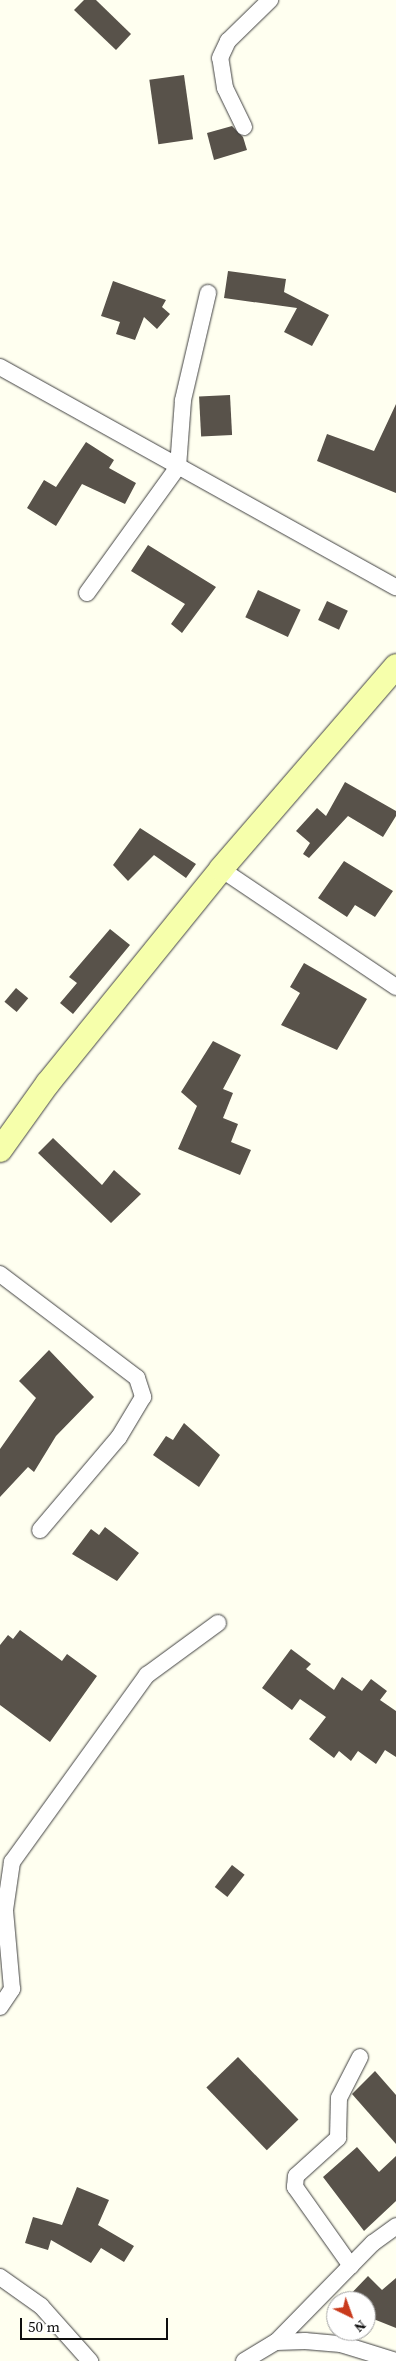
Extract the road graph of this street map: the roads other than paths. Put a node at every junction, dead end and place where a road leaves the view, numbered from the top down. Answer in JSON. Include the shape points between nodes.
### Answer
{"nodes":[{"id":1,"x":270,"y":0,"type":"edge"},
{"id":2,"x":244,"y":127,"type":"dead end"},
{"id":3,"x":208,"y":293,"type":"dead end"},
{"id":4,"x":0,"y":366,"type":"edge"},
{"id":5,"x":178,"y":467,"type":"junction"},
{"id":6,"x":396,"y":586,"type":"edge"},
{"id":7,"x":87,"y":593,"type":"dead end"},
{"id":8,"x":396,"y":666,"type":"edge"},
{"id":9,"x":221,"y":869,"type":"junction"},
{"id":10,"x":396,"y":987,"type":"edge"},
{"id":11,"x":0,"y":1150,"type":"edge"},
{"id":12,"x":0,"y":1274,"type":"edge"},
{"id":13,"x":40,"y":1530,"type":"dead end"},
{"id":14,"x":218,"y":1623,"type":"dead end"},
{"id":15,"x":0,"y":2007,"type":"edge"},
{"id":16,"x":360,"y":2057,"type":"dead end"},
{"id":17,"x":396,"y":2226,"type":"edge"},
{"id":18,"x":351,"y":2266,"type":"junction"},
{"id":19,"x":6,"y":2280,"type":"edge"},
{"id":20,"x":276,"y":2342,"type":"junction"},
{"id":21,"x":90,"y":2361,"type":"edge"},
{"id":22,"x":244,"y":2361,"type":"edge"},
{"id":23,"x":396,"y":2361,"type":"edge"}],
"edges":[{"from":1,"to":2,"type":"street","via":[[228,42],[220,58],[224,88]]},
{"from":3,"to":5,"type":"street","via":[[183,400]]},
{"from":4,"to":5,"type":"street"},
{"from":5,"to":6,"type":"street"},
{"from":5,"to":7,"type":"street"},
{"from":8,"to":9,"type":"street"},
{"from":9,"to":10,"type":"street"},
{"from":9,"to":11,"type":"street"},
{"from":12,"to":13,"type":"street","via":[[137,1378],[144,1396],[119,1437]]},
{"from":14,"to":15,"type":"street","via":[[147,1675],[12,1862],[5,1910],[12,1989]]},
{"from":16,"to":18,"type":"street","via":[[339,2098],[338,2138],[296,2176],[295,2187]]},
{"from":17,"to":18,"type":"street"},
{"from":18,"to":20,"type":"street"},
{"from":19,"to":21,"type":"street","via":[[71,2335]]},
{"from":20,"to":22,"type":"street"},
{"from":20,"to":23,"type":"street","via":[[341,2344]]}]}
